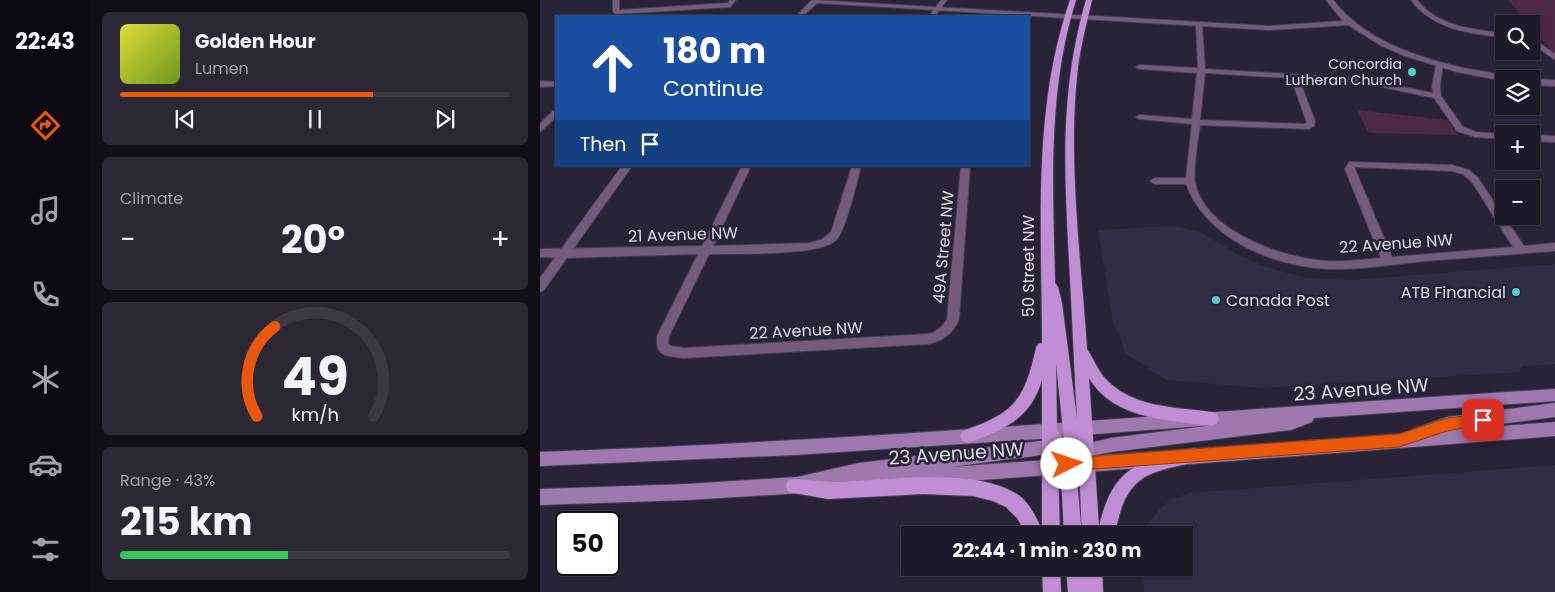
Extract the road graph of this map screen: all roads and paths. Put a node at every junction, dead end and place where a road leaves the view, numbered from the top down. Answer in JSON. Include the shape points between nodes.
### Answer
{"nodes":[{"id":1,"x":616,"y":0,"type":"edge"},
{"id":2,"x":944,"y":0,"type":"edge"},
{"id":3,"x":1073,"y":0,"type":"edge"},
{"id":4,"x":1089,"y":0,"type":"edge"},
{"id":5,"x":1329,"y":0,"type":"edge"},
{"id":6,"x":1414,"y":0,"type":"edge"},
{"id":7,"x":815,"y":1,"type":"edge"},
{"id":8,"x":732,"y":2,"type":"edge"},
{"id":9,"x":937,"y":9,"type":"junction"},
{"id":10,"x":800,"y":15,"type":"edge"},
{"id":11,"x":933,"y":15,"type":"edge"},
{"id":12,"x":1067,"y":16,"type":"junction"},
{"id":13,"x":1084,"y":17,"type":"junction"},
{"id":14,"x":1350,"y":23,"type":"junction"},
{"id":15,"x":1199,"y":24,"type":"junction"},
{"id":16,"x":1495,"y":34,"type":"edge"},
{"id":17,"x":1540,"y":46,"type":"edge"},
{"id":18,"x":1555,"y":58,"type":"edge"},
{"id":19,"x":1440,"y":65,"type":"junction"},
{"id":20,"x":1140,"y":67,"type":"dead end"},
{"id":21,"x":1202,"y":71,"type":"junction"},
{"id":22,"x":1294,"y":76,"type":"junction"},
{"id":23,"x":1495,"y":77,"type":"edge"},
{"id":24,"x":1540,"y":83,"type":"edge"},
{"id":25,"x":540,"y":84,"type":"edge"},
{"id":26,"x":555,"y":84,"type":"edge"},
{"id":27,"x":1555,"y":84,"type":"edge"},
{"id":28,"x":1437,"y":96,"type":"junction"},
{"id":29,"x":555,"y":114,"type":"edge"},
{"id":30,"x":1140,"y":117,"type":"dead end"},
{"id":31,"x":1195,"y":122,"type":"junction"},
{"id":32,"x":540,"y":129,"type":"edge"},
{"id":33,"x":1495,"y":135,"type":"edge"},
{"id":34,"x":1540,"y":138,"type":"edge"},
{"id":35,"x":1555,"y":139,"type":"edge"},
{"id":36,"x":626,"y":167,"type":"edge"},
{"id":37,"x":746,"y":167,"type":"edge"},
{"id":38,"x":858,"y":167,"type":"edge"},
{"id":39,"x":966,"y":167,"type":"edge"},
{"id":40,"x":1155,"y":181,"type":"dead end"},
{"id":41,"x":1190,"y":181,"type":"junction"},
{"id":42,"x":1555,"y":247,"type":"edge"},
{"id":43,"x":705,"y":250,"type":"junction"},
{"id":44,"x":1521,"y":250,"type":"junction"},
{"id":45,"x":540,"y":253,"type":"edge"},
{"id":46,"x":563,"y":254,"type":"junction"},
{"id":47,"x":1388,"y":261,"type":"junction"},
{"id":48,"x":1048,"y":268,"type":"junction"},
{"id":49,"x":540,"y":287,"type":"edge"},
{"id":50,"x":1048,"y":328,"type":"junction"},
{"id":51,"x":947,"y":330,"type":"joint"},
{"id":52,"x":1080,"y":350,"type":"junction"},
{"id":53,"x":1555,"y":395,"type":"edge"},
{"id":54,"x":1555,"y":410,"type":"edge"},
{"id":55,"x":1324,"y":411,"type":"junction"},
{"id":56,"x":1212,"y":419,"type":"junction"},
{"id":57,"x":1555,"y":429,"type":"edge"},
{"id":58,"x":968,"y":436,"type":"junction"},
{"id":59,"x":1399,"y":440,"type":"junction"},
{"id":60,"x":1069,"y":445,"type":"junction"},
{"id":61,"x":1194,"y":455,"type":"junction"},
{"id":62,"x":540,"y":459,"type":"edge"},
{"id":63,"x":1050,"y":466,"type":"junction"},
{"id":64,"x":792,"y":486,"type":"junction"},
{"id":65,"x":540,"y":497,"type":"edge"},
{"id":66,"x":1032,"y":526,"type":"edge"},
{"id":67,"x":1051,"y":526,"type":"edge"},
{"id":68,"x":1073,"y":526,"type":"edge"},
{"id":69,"x":1089,"y":526,"type":"edge"},
{"id":70,"x":1108,"y":526,"type":"edge"},
{"id":71,"x":1076,"y":576,"type":"edge"},
{"id":72,"x":1077,"y":592,"type":"edge"}],
"edges":[{"from":1,"to":8,"type":"street","via":[[616,12]]},
{"from":2,"to":9,"type":"street"},
{"from":3,"to":12,"type":"main road","name":"50 Street NW"},
{"from":4,"to":13,"type":"main road","name":"50 Street NW"},
{"from":5,"to":14,"type":"street"},
{"from":6,"to":16,"type":"street","via":[[1418,7],[1445,23]]},
{"from":7,"to":9,"type":"street"},
{"from":7,"to":10,"type":"street"},
{"from":9,"to":11,"type":"street"},
{"from":9,"to":12,"type":"street"},
{"from":12,"to":13,"type":"street"},
{"from":12,"to":48,"type":"main road","name":"50 Street NW","via":[[1059,42],[1050,101]]},
{"from":13,"to":15,"type":"street"},
{"from":13,"to":52,"type":"main road","name":"50 Street NW","via":[[1074,66],[1070,139]]},
{"from":14,"to":15,"type":"street","via":[[1279,28]]},
{"from":14,"to":19,"type":"street","via":[[1376,40]]},
{"from":15,"to":21,"type":"street"},
{"from":17,"to":18,"type":"street"},
{"from":19,"to":23,"type":"street"},
{"from":19,"to":28,"type":"street"},
{"from":20,"to":21,"type":"street"},
{"from":21,"to":22,"type":"street"},
{"from":21,"to":31,"type":"street"},
{"from":22,"to":28,"type":"street","via":[[1365,81]]},
{"from":22,"to":31,"type":"street","via":[[1311,121],[1308,126]]},
{"from":24,"to":27,"type":"street"},
{"from":25,"to":26,"type":"street"},
{"from":28,"to":33,"type":"street","via":[[1460,130]]},
{"from":29,"to":32,"type":"street"},
{"from":30,"to":31,"type":"street"},
{"from":31,"to":41,"type":"street"},
{"from":34,"to":35,"type":"street"},
{"from":36,"to":46,"type":"street"},
{"from":37,"to":43,"type":"street"},
{"from":38,"to":43,"type":"street","name":"21 Avenue NW","via":[[836,233],[827,242],[809,247]]},
{"from":39,"to":51,"type":"street","name":"49A Street NW","via":[[952,319]]},
{"from":40,"to":41,"type":"street"},
{"from":41,"to":47,"type":"street","name":"22 Avenue NW","via":[[1201,206],[1221,226],[1242,240],[1279,256],[1316,264]]},
{"from":42,"to":44,"type":"street","name":"22 Avenue NW"},
{"from":43,"to":46,"type":"street","name":"21 Avenue NW"},
{"from":43,"to":51,"type":"street","name":"22 Avenue NW","via":[[663,336],[662,346],[672,353],[928,339]]},
{"from":44,"to":47,"type":"street","name":"22 Avenue NW"},
{"from":44,"to":47,"type":"street","via":[[1475,180],[1462,170],[1350,165]]},
{"from":45,"to":46,"type":"street","name":"21 Avenue NW"},
{"from":46,"to":49,"type":"street"},
{"from":48,"to":50,"type":"main road","name":"50 Street NW"},
{"from":48,"to":60,"type":"main road","via":[[1056,303]]},
{"from":50,"to":58,"type":"main road","via":[[1038,373],[1023,408],[999,424]]},
{"from":50,"to":60,"type":"main road","name":"50 Street NW"},
{"from":52,"to":56,"type":"main road","via":[[1098,380],[1122,401],[1150,411]]},
{"from":52,"to":60,"type":"main road","name":"50 Street NW"},
{"from":53,"to":55,"type":"main road","name":"23 Avenue NW"},
{"from":54,"to":59,"type":"main road","via":[[1447,424]]},
{"from":55,"to":56,"type":"main road","name":"23 Avenue NW"},
{"from":55,"to":60,"type":"main road","via":[[1291,423]]},
{"from":56,"to":60,"type":"main road","name":"23 Avenue NW"},
{"from":57,"to":59,"type":"main road","name":"23 Avenue NW"},
{"from":58,"to":60,"type":"main road","name":"23 Avenue NW"},
{"from":58,"to":62,"type":"main road","name":"23 Avenue NW"},
{"from":59,"to":61,"type":"main road","name":"23 Avenue NW"},
{"from":60,"to":61,"type":"main road","name":"23 Avenue NW"},
{"from":60,"to":63,"type":"main road","name":"23 Avenue NW"},
{"from":60,"to":64,"type":"main road","via":[[860,471]]},
{"from":60,"to":68,"type":"main road"},
{"from":60,"to":69,"type":"main road","name":"50 Street NW"},
{"from":61,"to":70,"type":"main road","via":[[1146,468],[1125,484],[1110,512]]},
{"from":63,"to":64,"type":"main road","name":"23 Avenue NW"},
{"from":63,"to":67,"type":"main road"},
{"from":64,"to":65,"type":"main road","name":"23 Avenue NW"},
{"from":64,"to":66,"type":"main road","via":[[826,491],[945,486],[973,488],[995,493],[1013,502]]},
{"from":71,"to":72,"type":"main road"}]}
